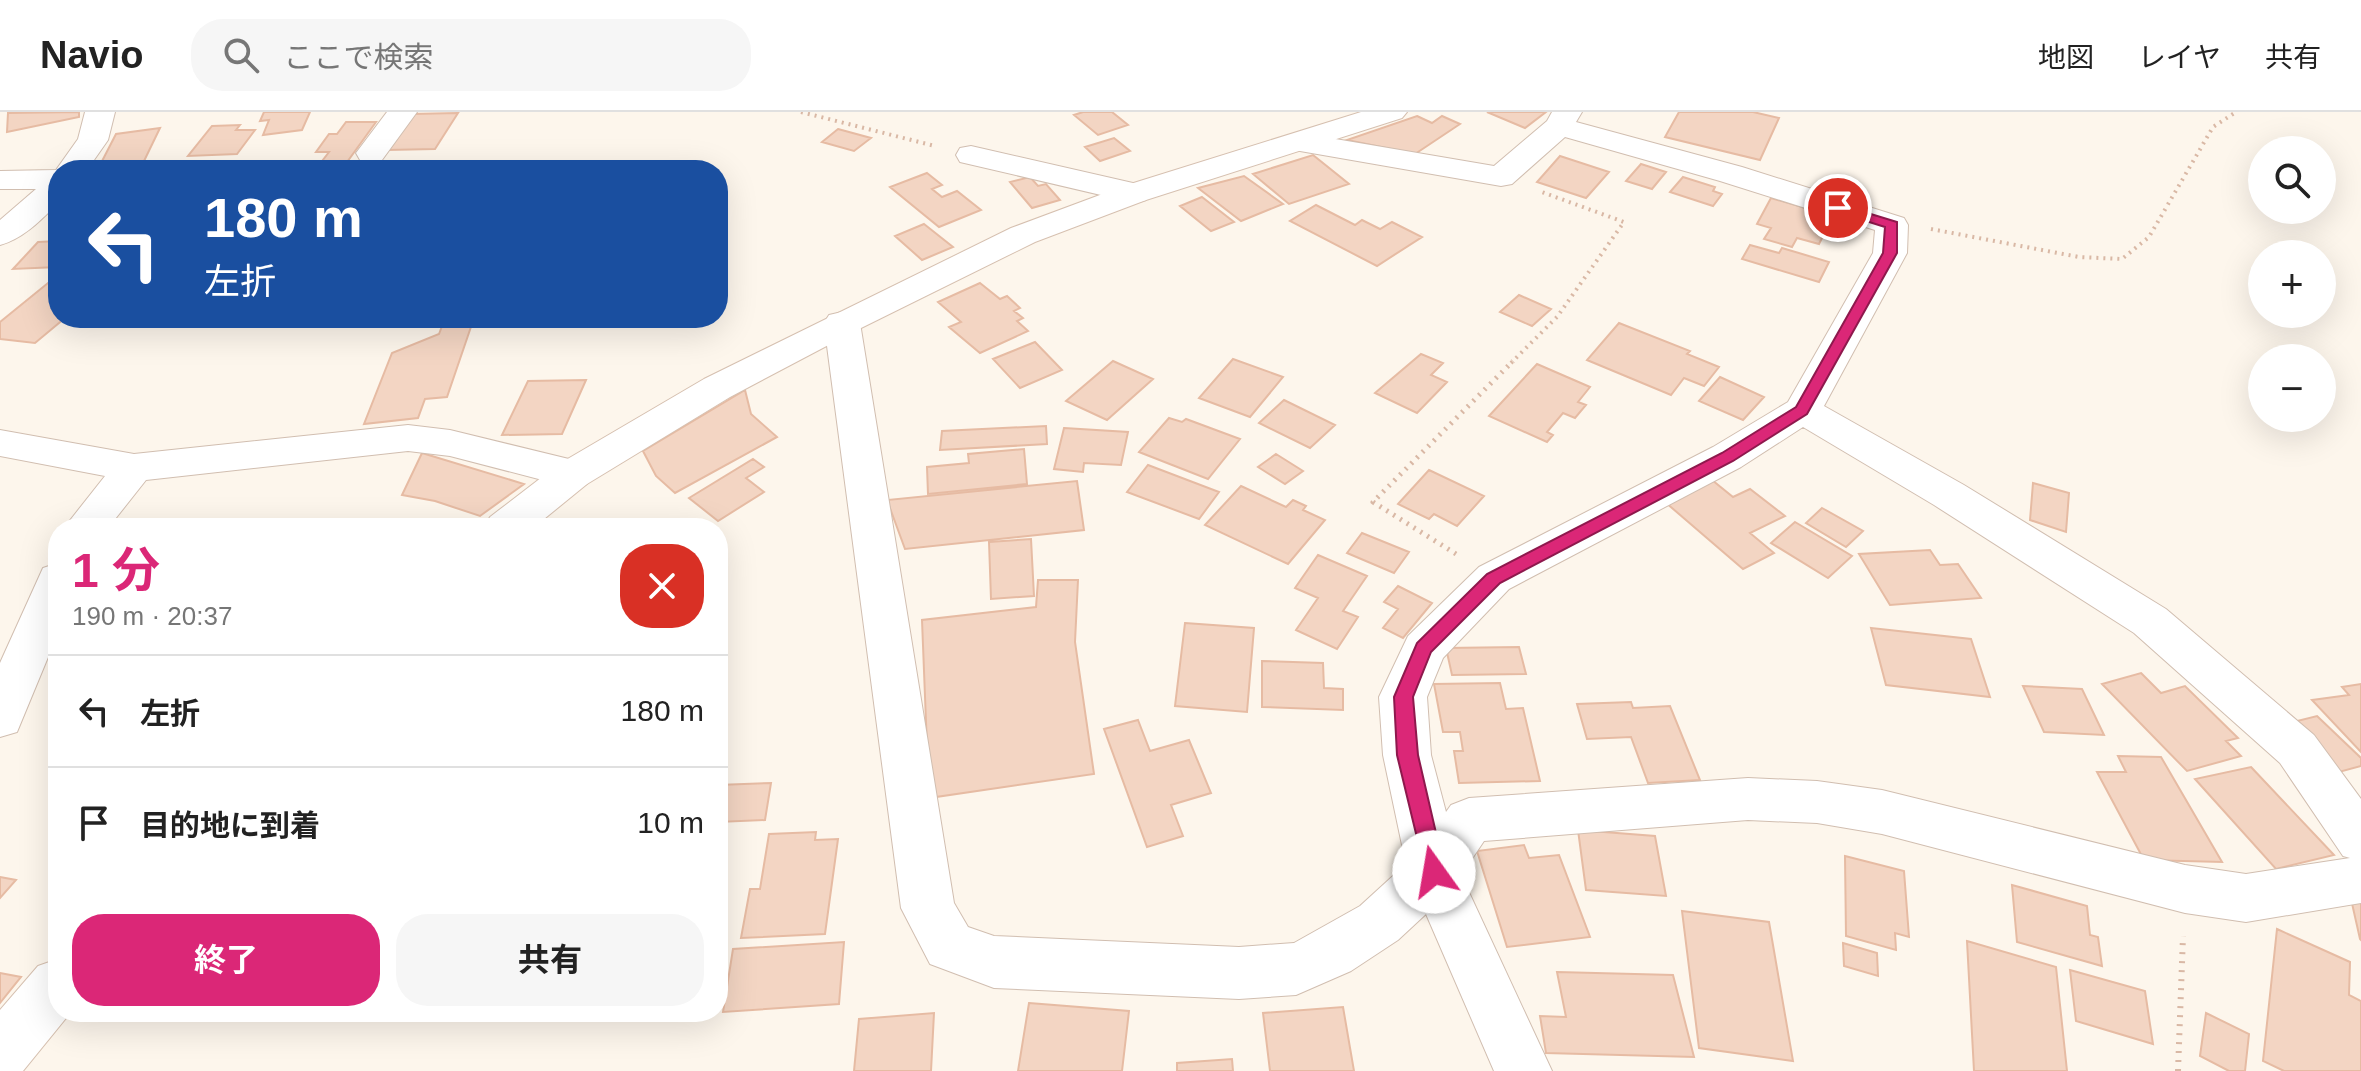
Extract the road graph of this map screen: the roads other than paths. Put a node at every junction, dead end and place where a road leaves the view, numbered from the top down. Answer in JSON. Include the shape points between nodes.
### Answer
{"nodes":[{"id":1,"x":100,"y":112,"type":"edge"},
{"id":2,"x":402,"y":112,"type":"edge"},
{"id":3,"x":1392,"y":112,"type":"edge"},
{"id":4,"x":1563,"y":119,"type":"edge"},
{"id":5,"x":1300,"y":142,"type":"junction"},
{"id":6,"x":371,"y":153,"type":"dead end"},
{"id":7,"x":971,"y":155,"type":"road end"},
{"id":8,"x":78,"y":160,"type":"edge"},
{"id":9,"x":0,"y":180,"type":"edge"},
{"id":10,"x":48,"y":182,"type":"edge"},
{"id":11,"x":48,"y":193,"type":"edge"},
{"id":12,"x":1135,"y":193,"type":"junction"},
{"id":13,"x":0,"y":235,"type":"edge"},
{"id":14,"x":842,"y":323,"type":"junction"},
{"id":15,"x":1802,"y":410,"type":"junction"},
{"id":16,"x":0,"y":443,"type":"edge"},
{"id":17,"x":134,"y":468,"type":"junction"},
{"id":18,"x":573,"y":474,"type":"junction"},
{"id":19,"x":93,"y":518,"type":"edge"},
{"id":20,"x":518,"y":518,"type":"edge"},
{"id":21,"x":48,"y":603,"type":"edge"},
{"id":22,"x":0,"y":718,"type":"edge"},
{"id":23,"x":2361,"y":840,"type":"edge"},
{"id":24,"x":1434,"y":872,"type":"junction"},
{"id":25,"x":2361,"y":880,"type":"edge"},
{"id":26,"x":48,"y":997,"type":"edge"},
{"id":27,"x":0,"y":1054,"type":"edge"},
{"id":28,"x":1523,"y":1071,"type":"edge"}],
"edges":[{"from":1,"to":8,"type":"street","via":[[93,140]]},
{"from":2,"to":6,"type":"street"},
{"from":3,"to":5,"type":"street"},
{"from":4,"to":5,"type":"street","via":[[1501,177]]},
{"from":4,"to":15,"type":"street","via":[[1892,225],[1890,253]]},
{"from":5,"to":12,"type":"street"},
{"from":7,"to":12,"type":"street"},
{"from":9,"to":10,"type":"street"},
{"from":11,"to":13,"type":"street"},
{"from":12,"to":14,"type":"street","via":[[1023,235]]},
{"from":14,"to":18,"type":"street","via":[[717,388]]},
{"from":14,"to":24,"type":"street","via":[[928,908],[949,946],[994,962],[1239,973],[1296,969],[1379,923]]},
{"from":15,"to":23,"type":"street","via":[[2150,621],[2297,749]]},
{"from":15,"to":24,"type":"street","via":[[1727,457],[1494,578],[1424,648],[1403,697],[1407,755]]},
{"from":16,"to":17,"type":"street"},
{"from":17,"to":18,"type":"street","via":[[408,438],[450,443]]},
{"from":17,"to":19,"type":"street"},
{"from":18,"to":20,"type":"street"},
{"from":21,"to":22,"type":"street"},
{"from":24,"to":25,"type":"street","via":[[1469,820],[1748,799],[1882,812],[2185,889],[2246,898]]},
{"from":24,"to":28,"type":"street"},
{"from":26,"to":27,"type":"street"}]}
